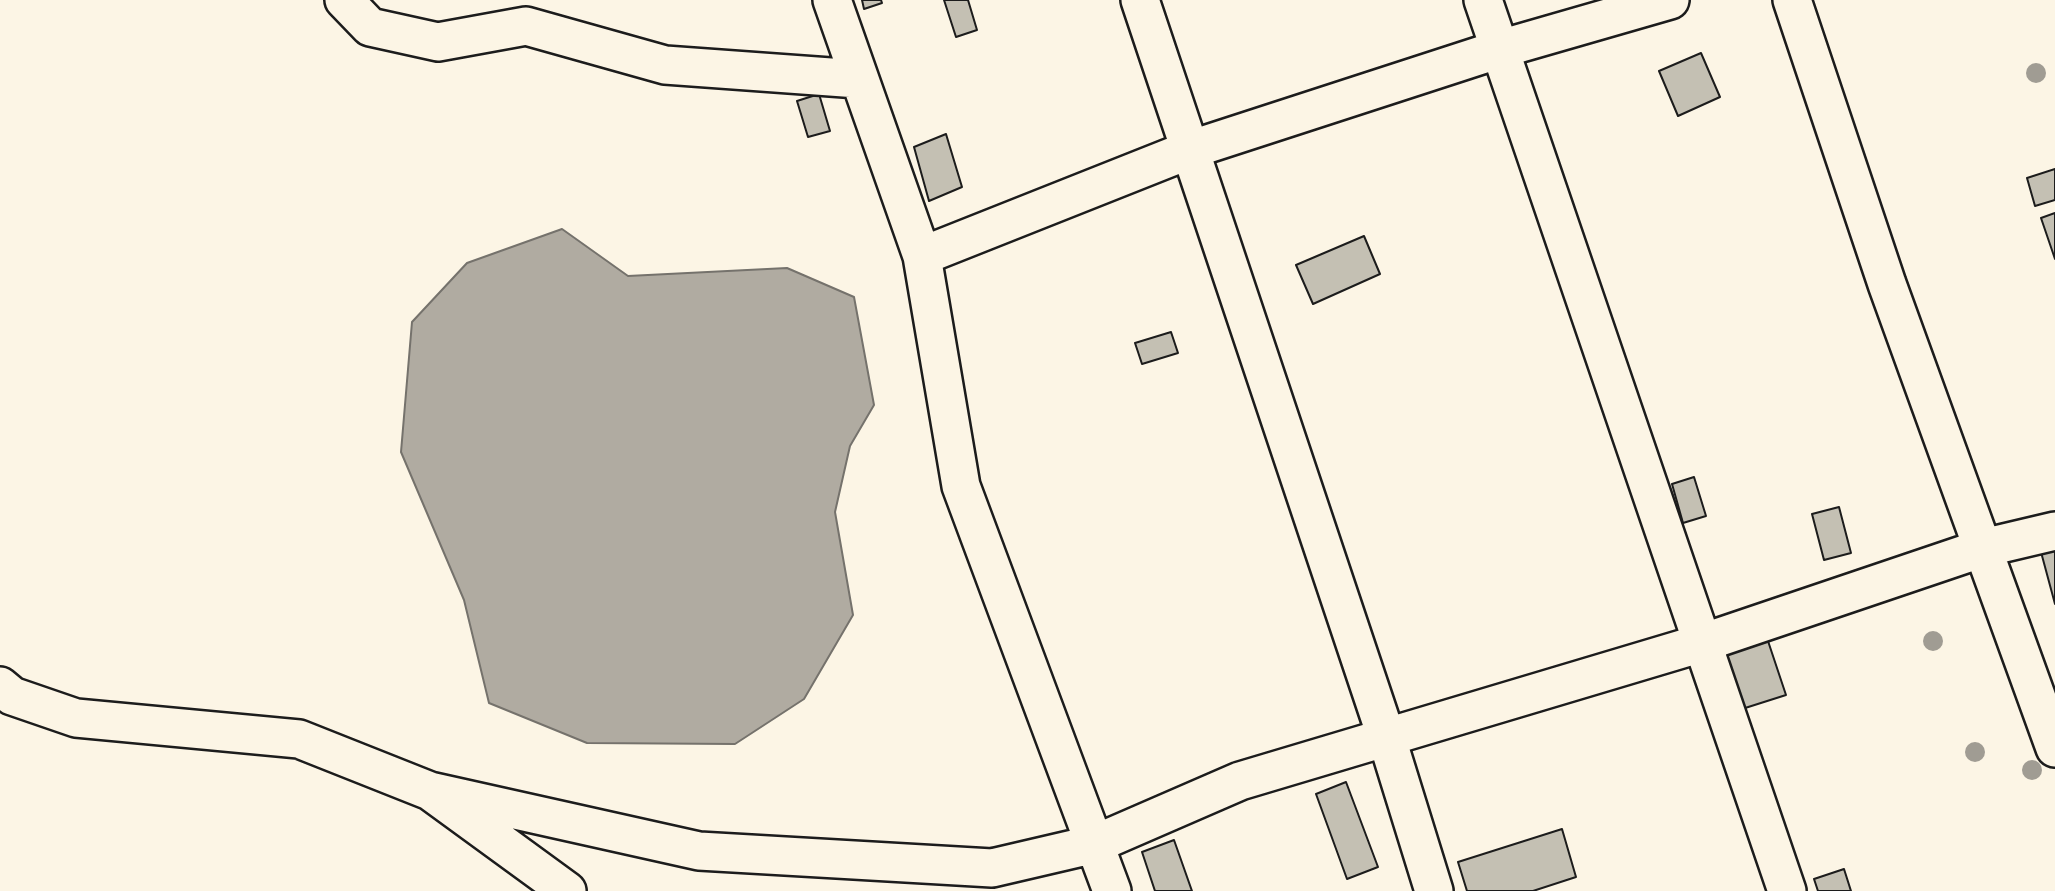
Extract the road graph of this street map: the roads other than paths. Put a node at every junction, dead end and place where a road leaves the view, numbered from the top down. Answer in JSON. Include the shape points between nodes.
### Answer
{"nodes":[{"id":1,"x":344,"y":0,"type":"edge"},
{"id":2,"x":832,"y":0,"type":"edge"},
{"id":3,"x":1140,"y":0,"type":"edge"},
{"id":4,"x":1483,"y":0,"type":"edge"},
{"id":5,"x":1670,"y":0,"type":"edge"},
{"id":6,"x":1792,"y":0,"type":"edge"},
{"id":7,"x":522,"y":13,"type":"edge"},
{"id":8,"x":1500,"y":50,"type":"junction"},
{"id":9,"x":858,"y":79,"type":"junction"},
{"id":10,"x":1189,"y":150,"type":"junction"},
{"id":11,"x":922,"y":256,"type":"junction"},
{"id":12,"x":2055,"y":531,"type":"edge"},
{"id":13,"x":1983,"y":548,"type":"junction"},
{"id":14,"x":1702,"y":643,"type":"junction"},
{"id":15,"x":0,"y":686,"type":"edge"},
{"id":16,"x":1387,"y":739,"type":"junction"},
{"id":17,"x":2055,"y":748,"type":"edge"},
{"id":18,"x":430,"y":791,"type":"junction"},
{"id":19,"x":1095,"y":844,"type":"junction"},
{"id":20,"x":567,"y":891,"type":"edge"},
{"id":21,"x":1112,"y":891,"type":"edge"},
{"id":22,"x":1434,"y":891,"type":"edge"},
{"id":23,"x":1787,"y":891,"type":"edge"}],
"edges":[{"from":1,"to":7,"type":"street","via":[[370,27],[438,42]]},
{"from":2,"to":9,"type":"street"},
{"from":3,"to":10,"type":"street"},
{"from":4,"to":8,"type":"street"},
{"from":5,"to":8,"type":"street"},
{"from":6,"to":13,"type":"street","via":[[1887,284]]},
{"from":7,"to":9,"type":"street","via":[[665,65]]},
{"from":8,"to":10,"type":"street"},
{"from":8,"to":14,"type":"street"},
{"from":9,"to":11,"type":"street"},
{"from":10,"to":11,"type":"street"},
{"from":10,"to":16,"type":"street"},
{"from":11,"to":19,"type":"street","via":[[961,486]]},
{"from":12,"to":13,"type":"street"},
{"from":13,"to":14,"type":"street"},
{"from":13,"to":17,"type":"street"},
{"from":14,"to":16,"type":"street"},
{"from":14,"to":23,"type":"street"},
{"from":15,"to":18,"type":"street","via":[[12,696],[76,718],[299,739]]},
{"from":16,"to":19,"type":"street","via":[[1240,781]]},
{"from":16,"to":22,"type":"street"},
{"from":18,"to":19,"type":"street","via":[[699,851],[992,868]]},
{"from":18,"to":20,"type":"street"},
{"from":19,"to":21,"type":"street"}]}
